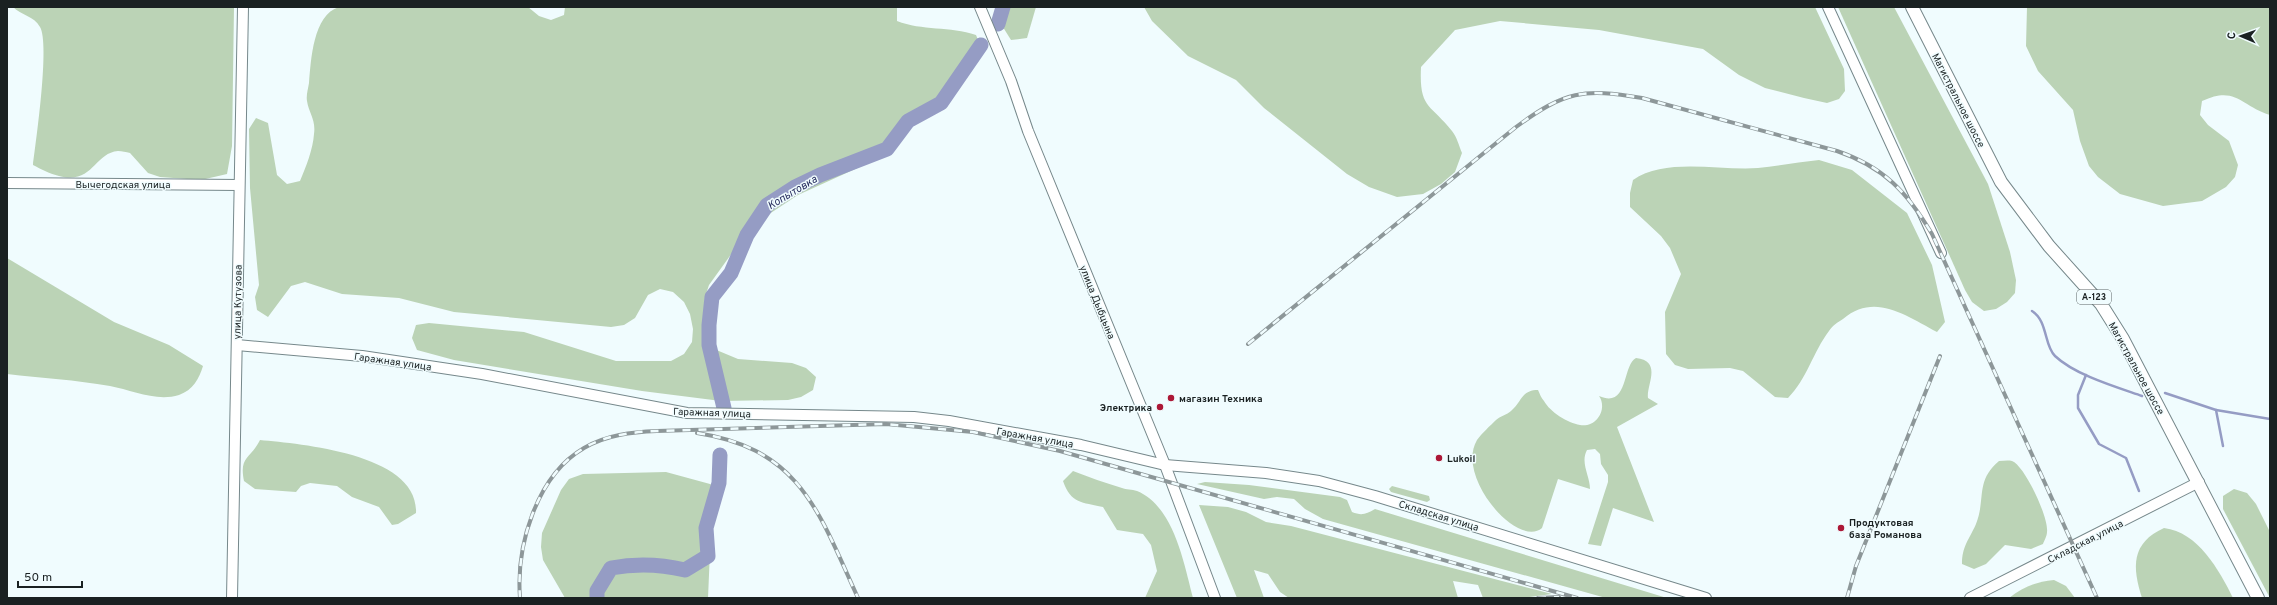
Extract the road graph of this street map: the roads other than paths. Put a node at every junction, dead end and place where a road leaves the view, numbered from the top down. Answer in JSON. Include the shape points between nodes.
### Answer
{"nodes":[{"id":1,"x":243,"y":7,"type":"edge"},
{"id":2,"x":980,"y":7,"type":"edge"},
{"id":3,"x":1828,"y":7,"type":"edge"},
{"id":4,"x":1912,"y":7,"type":"edge"},
{"id":5,"x":7,"y":183,"type":"edge"},
{"id":6,"x":239,"y":185,"type":"junction"},
{"id":7,"x":1941,"y":253,"type":"dead end"},
{"id":8,"x":237,"y":345,"type":"junction"},
{"id":9,"x":1165,"y":465,"type":"junction"},
{"id":10,"x":2199,"y":482,"type":"junction"},
{"id":11,"x":232,"y":598,"type":"edge"},
{"id":12,"x":1215,"y":598,"type":"edge"},
{"id":13,"x":1706,"y":598,"type":"edge"},
{"id":14,"x":1970,"y":598,"type":"edge"},
{"id":15,"x":2258,"y":598,"type":"edge"}],
"edges":[{"from":1,"to":6,"type":"street","name":"улица Кутузова"},
{"from":2,"to":9,"type":"street","name":"улица Дыбцына"},
{"from":3,"to":7,"type":"street"},
{"from":4,"to":10,"type":"main road","name":"Магистральное шоссе","number":"А-123","via":[[2001,182],[2049,246],[2101,304],[2123,339]]},
{"from":5,"to":6,"type":"street","name":"Вычегодская улица"},
{"from":6,"to":8,"type":"street","name":"улица Кутузова"},
{"from":8,"to":9,"type":"street","name":"Гаражная улица","via":[[362,356],[482,374],[687,413],[914,417],[949,421],[1081,445]]},
{"from":8,"to":11,"type":"street","name":"улица Кутузова"},
{"from":9,"to":12,"type":"street","name":"улица Дыбцына"},
{"from":9,"to":13,"type":"street","name":"Складская улица","via":[[1266,473],[1319,481]]},
{"from":10,"to":14,"type":"street","name":"Складская улица"},
{"from":10,"to":15,"type":"main road","name":"Магистральное шоссе","number":"А-123"}]}
